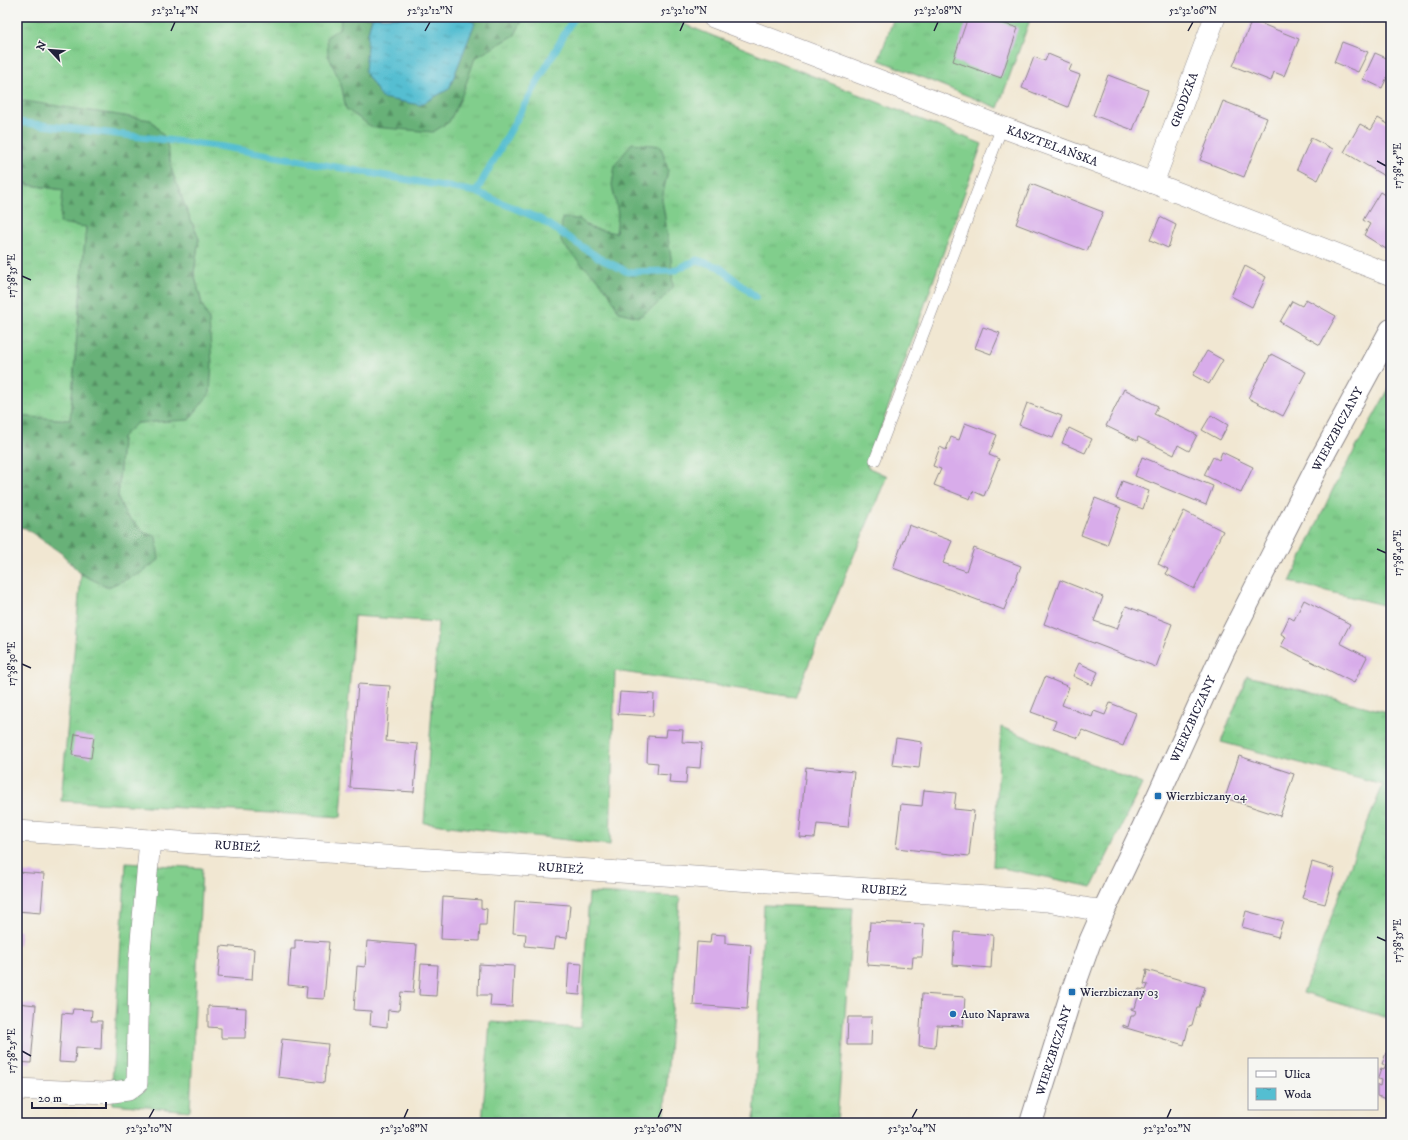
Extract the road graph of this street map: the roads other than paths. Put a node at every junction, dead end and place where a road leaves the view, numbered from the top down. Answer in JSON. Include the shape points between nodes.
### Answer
{"nodes":[{"id":1,"x":713,"y":17,"type":"edge"},
{"id":2,"x":1215,"y":17,"type":"edge"},
{"id":3,"x":1002,"y":127,"type":"junction"},
{"id":4,"x":1153,"y":183,"type":"junction"},
{"id":5,"x":1391,"y":275,"type":"edge"},
{"id":6,"x":1391,"y":330,"type":"edge"},
{"id":7,"x":875,"y":460,"type":"dead end"},
{"id":8,"x":17,"y":830,"type":"edge"},
{"id":9,"x":150,"y":840,"type":"junction"},
{"id":10,"x":1104,"y":910,"type":"junction"},
{"id":11,"x":17,"y":1088,"type":"edge"},
{"id":12,"x":1031,"y":1123,"type":"edge"}],
"edges":[{"from":1,"to":3,"type":"street","name":"KASZTELAŃSKA"},
{"from":2,"to":4,"type":"street","name":"GRODZKA"},
{"from":3,"to":4,"type":"street","name":"KASZTELAŃSKA"},
{"from":3,"to":7,"type":"lane"},
{"from":4,"to":5,"type":"street","name":"KASZTELAŃSKA"},
{"from":6,"to":10,"type":"street","name":"WIERZBICZANY","via":[[1320,460],[1228,643]]},
{"from":8,"to":9,"type":"street","name":"RUBIEŻ"},
{"from":9,"to":10,"type":"street","name":"RUBIEŻ","via":[[1039,900],[1090,910]]},
{"from":9,"to":11,"type":"street","via":[[139,963],[137,1083],[128,1090],[105,1092]]},
{"from":10,"to":12,"type":"street","name":"WIERZBICZANY","via":[[1072,992]]}]}
